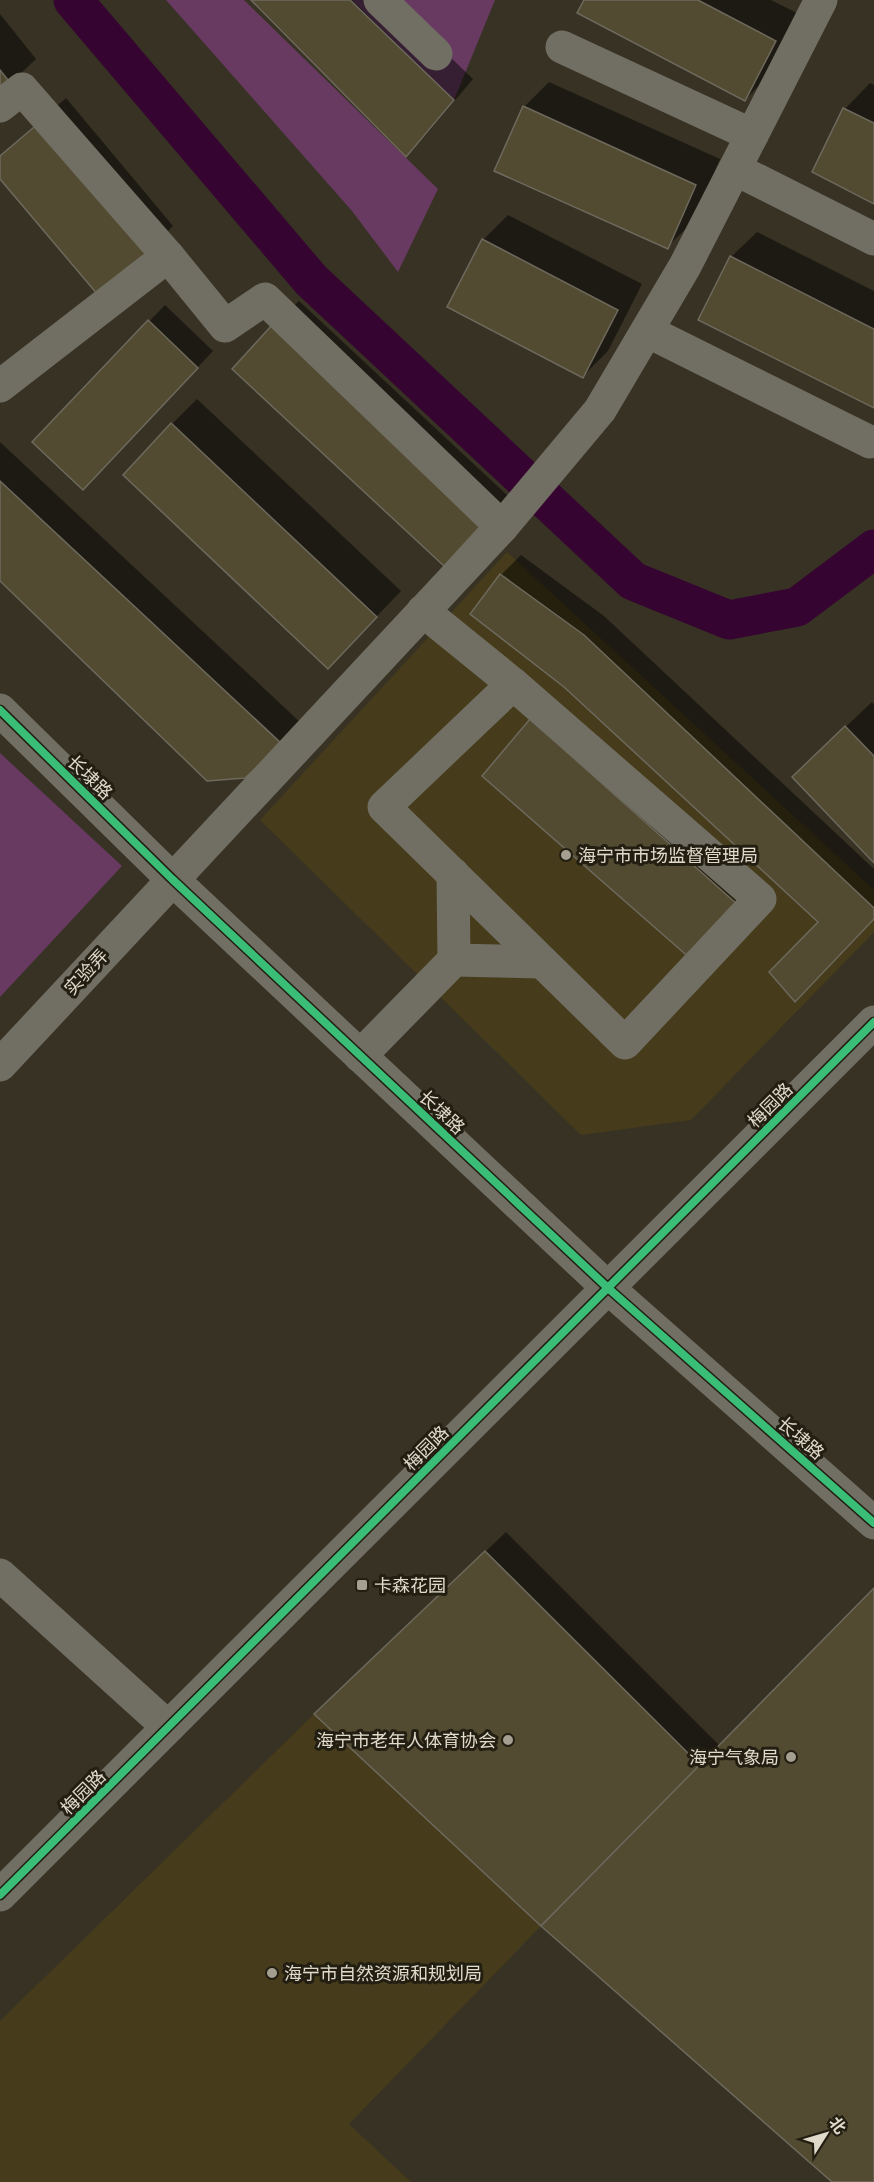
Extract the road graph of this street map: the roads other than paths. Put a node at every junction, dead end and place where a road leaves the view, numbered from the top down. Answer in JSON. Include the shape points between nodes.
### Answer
{"nodes":[{"id":1,"x":380,"y":0,"type":"edge"},
{"id":2,"x":821,"y":0,"type":"edge"},
{"id":3,"x":562,"y":47,"type":"dead end"},
{"id":4,"x":436,"y":54,"type":"dead end"},
{"id":5,"x":0,"y":106,"type":"edge"},
{"id":6,"x":752,"y":135,"type":"junction"},
{"id":7,"x":735,"y":169,"type":"junction"},
{"id":8,"x":874,"y":239,"type":"edge"},
{"id":9,"x":168,"y":256,"type":"junction"},
{"id":10,"x":646,"y":331,"type":"junction"},
{"id":11,"x":0,"y":386,"type":"edge"},
{"id":12,"x":870,"y":442,"type":"dead end"},
{"id":13,"x":502,"y":527,"type":"junction"},
{"id":14,"x":423,"y":611,"type":"junction"},
{"id":15,"x":513,"y":684,"type":"junction"},
{"id":16,"x":0,"y":710,"type":"edge"},
{"id":17,"x":453,"y":874,"type":"junction"},
{"id":18,"x":172,"y":879,"type":"junction"},
{"id":19,"x":454,"y":960,"type":"junction"},
{"id":20,"x":542,"y":962,"type":"junction"},
{"id":21,"x":874,"y":1022,"type":"edge"},
{"id":22,"x":360,"y":1056,"type":"junction"},
{"id":23,"x":0,"y":1065,"type":"edge"},
{"id":24,"x":608,"y":1288,"type":"junction"},
{"id":25,"x":874,"y":1523,"type":"edge"},
{"id":26,"x":0,"y":1575,"type":"edge"},
{"id":27,"x":168,"y":1727,"type":"junction"},
{"id":28,"x":0,"y":1895,"type":"edge"}],
"edges":[{"from":1,"to":4,"type":"street"},
{"from":2,"to":6,"type":"street","name":"实验弄"},
{"from":3,"to":6,"type":"street"},
{"from":5,"to":9,"type":"street","via":[[22,89]]},
{"from":6,"to":7,"type":"street","name":"实验弄"},
{"from":7,"to":8,"type":"street"},
{"from":7,"to":10,"type":"street","name":"实验弄","via":[[686,266]]},
{"from":9,"to":11,"type":"street"},
{"from":9,"to":13,"type":"street","via":[[225,326],[264,299]]},
{"from":10,"to":12,"type":"street"},
{"from":10,"to":13,"type":"street","name":"实验弄","via":[[600,410]]},
{"from":13,"to":14,"type":"street","name":"实验弄"},
{"from":14,"to":15,"type":"street"},
{"from":14,"to":18,"type":"street","name":"实验弄"},
{"from":15,"to":17,"type":"street","via":[[384,807]]},
{"from":15,"to":20,"type":"street","via":[[760,899],[625,1042]]},
{"from":16,"to":18,"type":"street","name":"长埭路"},
{"from":17,"to":19,"type":"street"},
{"from":17,"to":20,"type":"street"},
{"from":18,"to":22,"type":"street","name":"长埭路"},
{"from":18,"to":23,"type":"street","name":"实验弄"},
{"from":19,"to":20,"type":"street"},
{"from":19,"to":22,"type":"street"},
{"from":21,"to":24,"type":"street","name":"梅园路"},
{"from":22,"to":24,"type":"street","name":"长埭路"},
{"from":24,"to":25,"type":"street","name":"长埭路"},
{"from":24,"to":27,"type":"street","name":"梅园路"},
{"from":26,"to":27,"type":"street"},
{"from":27,"to":28,"type":"street","name":"梅园路"}]}
